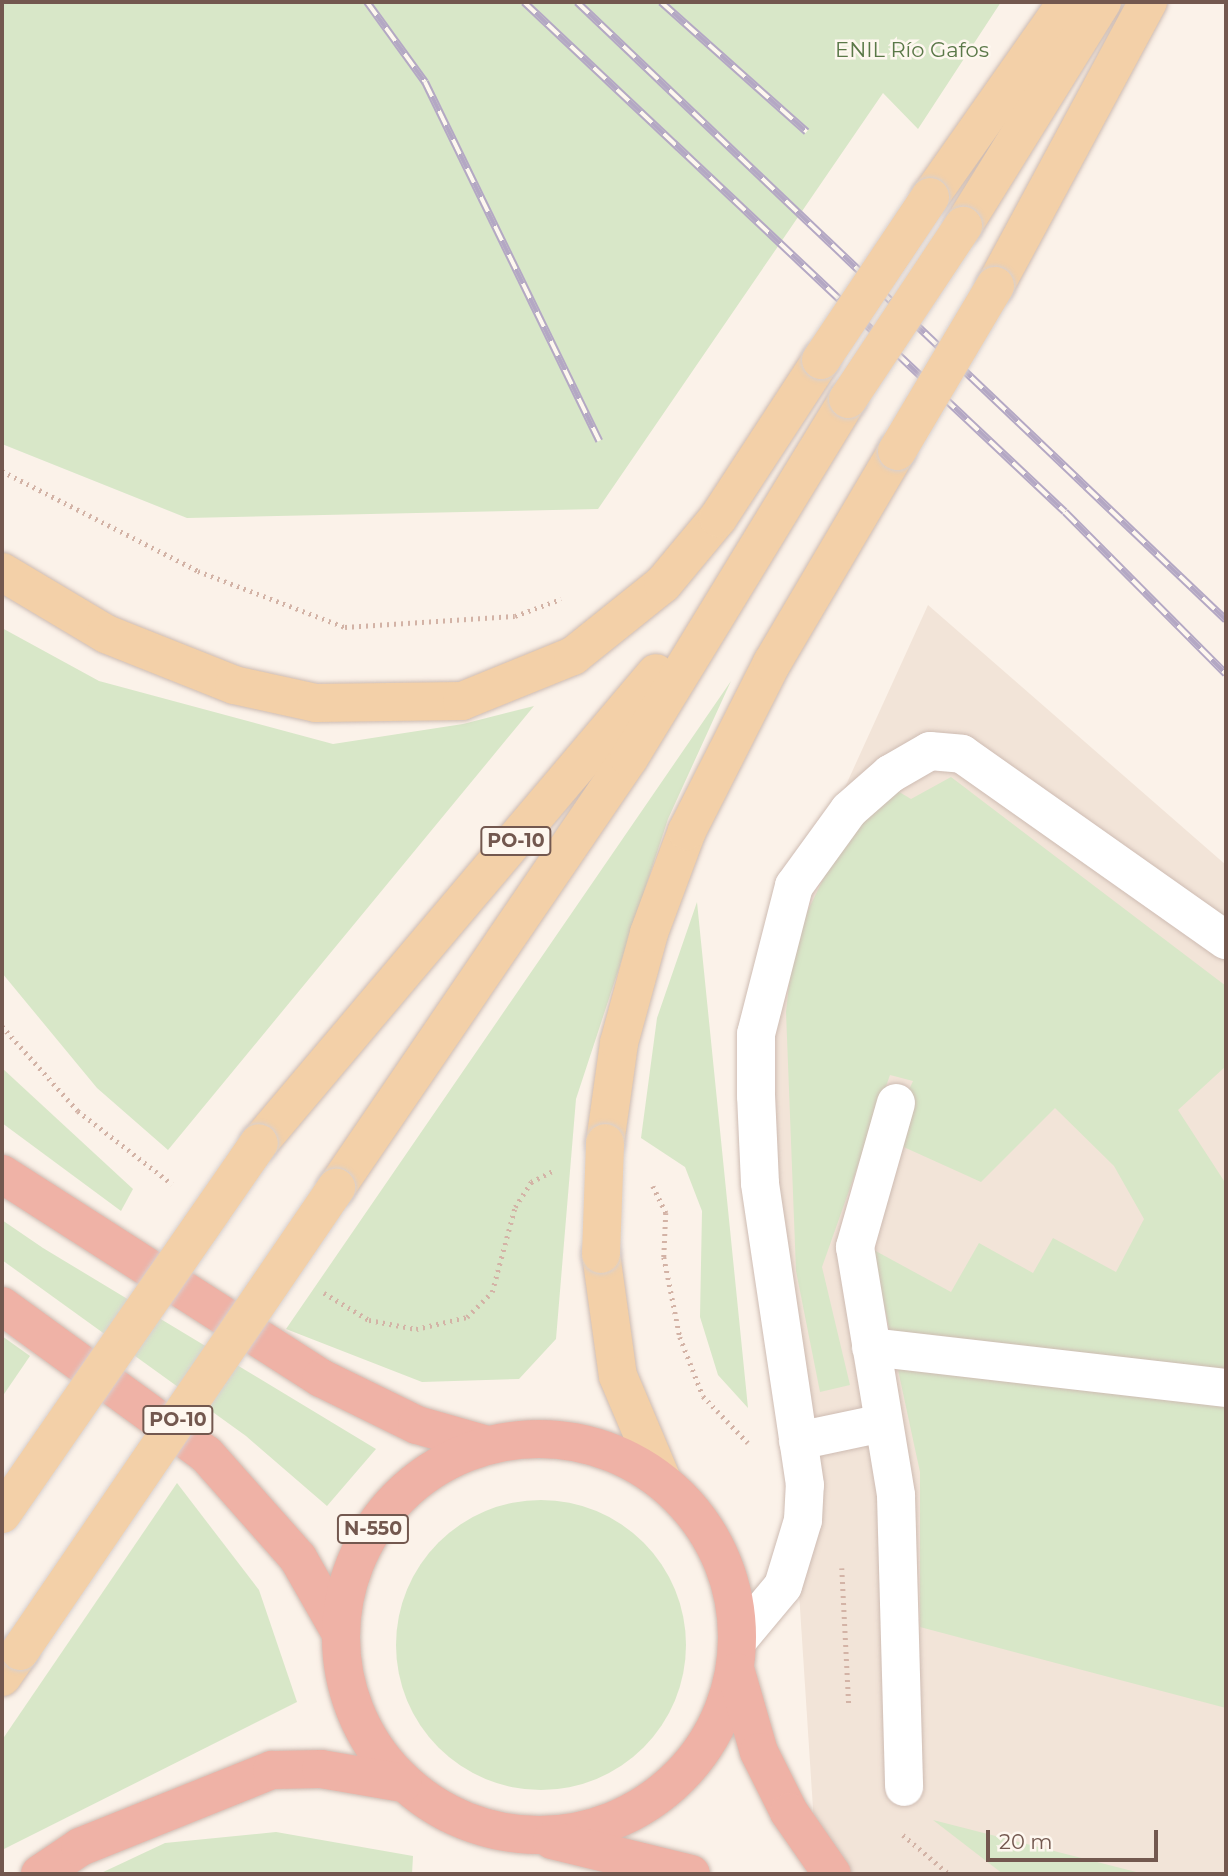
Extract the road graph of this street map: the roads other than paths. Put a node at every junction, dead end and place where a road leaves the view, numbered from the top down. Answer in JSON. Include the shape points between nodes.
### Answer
{"nodes":[{"id":1,"x":1067,"y":2,"type":"edge"},
{"id":2,"x":1102,"y":2,"type":"edge"},
{"id":3,"x":1148,"y":2,"type":"edge"},
{"id":4,"x":763,"y":531,"type":"junction"},
{"id":5,"x":2,"y":572,"type":"edge"},
{"id":6,"x":1226,"y":940,"type":"edge"},
{"id":7,"x":896,"y":1103,"type":"dead end"},
{"id":8,"x":2,"y":1174,"type":"edge"},
{"id":9,"x":2,"y":1306,"type":"edge"},
{"id":10,"x":871,"y":1347,"type":"junction"},
{"id":11,"x":1226,"y":1388,"type":"edge"},
{"id":12,"x":883,"y":1423,"type":"junction"},
{"id":13,"x":797,"y":1441,"type":"junction"},
{"id":14,"x":487,"y":1445,"type":"junction"},
{"id":15,"x":662,"y":1480,"type":"junction"},
{"id":16,"x":2,"y":1514,"type":"edge"},
{"id":17,"x":340,"y":1632,"type":"junction"},
{"id":18,"x":737,"y":1656,"type":"junction"},
{"id":19,"x":11,"y":1664,"type":"edge"},
{"id":20,"x":403,"y":1783,"type":"junction"},
{"id":21,"x":904,"y":1787,"type":"dead end"},
{"id":22,"x":536,"y":1836,"type":"junction"},
{"id":23,"x":40,"y":1874,"type":"edge"},
{"id":24,"x":691,"y":1874,"type":"edge"},
{"id":25,"x":832,"y":1874,"type":"edge"}],
"edges":[{"from":1,"to":5,"type":"main road","bridge":true,"via":[[930,197],[719,518],[663,584],[573,656],[462,701],[316,703],[234,685],[106,634]]},
{"from":2,"to":4,"type":"main road","bridge":true,"via":[[963,226]]},
{"from":3,"to":15,"type":"main road","bridge":true,"via":[[995,286],[772,663],[687,831],[649,933],[622,1031],[605,1143],[601,1254],[618,1376]]},
{"from":4,"to":16,"type":"main road","number":"PO-10","bridge":true,"via":[[638,697],[259,1143]]},
{"from":4,"to":19,"type":"main road","number":"PO-10","bridge":true,"via":[[629,758]]},
{"from":6,"to":13,"type":"street","via":[[962,754],[930,751],[890,774],[849,810],[794,887],[756,1034],[760,1183]]},
{"from":7,"to":10,"type":"street","via":[[855,1247]]},
{"from":8,"to":14,"type":"highway","number":"N-550","via":[[321,1378],[417,1425]]},
{"from":9,"to":17,"type":"highway","number":"N-550","via":[[206,1454],[298,1558]]},
{"from":10,"to":11,"type":"street"},
{"from":10,"to":12,"type":"street"},
{"from":12,"to":13,"type":"street"},
{"from":12,"to":21,"type":"street","via":[[896,1496]]},
{"from":13,"to":18,"type":"street","via":[[805,1485],[798,1555]]},
{"from":14,"to":15,"type":"highway","number":"N-550","via":[[533,1438],[580,1442],[623,1456]]},
{"from":14,"to":17,"type":"highway","number":"N-550","via":[[440,1465],[384,1515],[347,1582]]},
{"from":15,"to":18,"type":"highway","number":"N-550","via":[[695,1512],[720,1551],[734,1595]]},
{"from":17,"to":20,"type":"highway","number":"N-550","via":[[346,1688],[368,1740]]},
{"from":18,"to":22,"type":"highway","number":"N-550","via":[[705,1745],[650,1802],[615,1821]]},
{"from":18,"to":25,"type":"highway","number":"N-550","via":[[759,1752],[789,1812]]},
{"from":20,"to":22,"type":"highway","number":"N-550","via":[[465,1822]]},
{"from":20,"to":23,"type":"highway","via":[[321,1769],[272,1770],[80,1847]]},
{"from":22,"to":24,"type":"highway","number":"N-550"}]}
